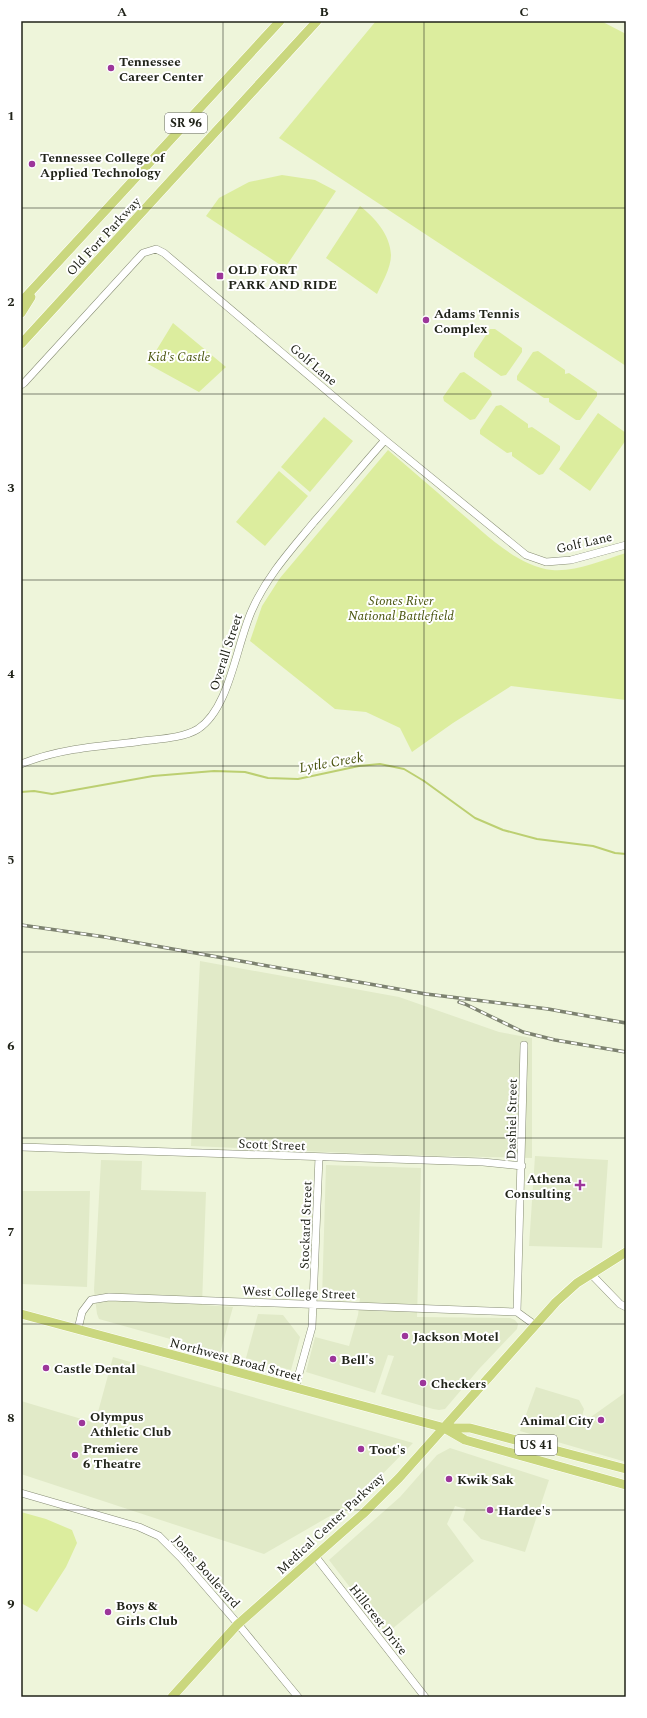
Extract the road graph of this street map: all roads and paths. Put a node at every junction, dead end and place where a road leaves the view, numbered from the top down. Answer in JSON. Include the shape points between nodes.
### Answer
{"nodes":[{"id":1,"x":280,"y":21,"type":"edge"},
{"id":2,"x":317,"y":21,"type":"edge"},
{"id":3,"x":42,"y":279,"type":"junction"},
{"id":4,"x":21,"y":302,"type":"edge"},
{"id":5,"x":21,"y":313,"type":"edge"},
{"id":6,"x":21,"y":344,"type":"edge"},
{"id":7,"x":21,"y":385,"type":"edge"},
{"id":8,"x":385,"y":440,"type":"junction"},
{"id":9,"x":626,"y":545,"type":"edge"},
{"id":10,"x":21,"y":764,"type":"edge"},
{"id":11,"x":524,"y":1045,"type":"dead end"},
{"id":12,"x":21,"y":1147,"type":"edge"},
{"id":13,"x":320,"y":1157,"type":"junction"},
{"id":14,"x":522,"y":1166,"type":"junction"},
{"id":15,"x":626,"y":1252,"type":"edge"},
{"id":16,"x":591,"y":1274,"type":"junction"},
{"id":17,"x":314,"y":1305,"type":"junction"},
{"id":18,"x":626,"y":1307,"type":"edge"},
{"id":19,"x":517,"y":1312,"type":"junction"},
{"id":20,"x":21,"y":1314,"type":"edge"},
{"id":21,"x":536,"y":1325,"type":"junction"},
{"id":22,"x":78,"y":1329,"type":"junction"},
{"id":23,"x":295,"y":1388,"type":"junction"},
{"id":24,"x":445,"y":1428,"type":"junction"},
{"id":25,"x":626,"y":1469,"type":"edge"},
{"id":26,"x":626,"y":1485,"type":"edge"},
{"id":27,"x":21,"y":1493,"type":"edge"},
{"id":28,"x":315,"y":1556,"type":"junction"},
{"id":29,"x":238,"y":1624,"type":"junction"},
{"id":30,"x":172,"y":1697,"type":"edge"},
{"id":31,"x":298,"y":1697,"type":"edge"},
{"id":32,"x":425,"y":1697,"type":"edge"}],
"edges":[{"from":1,"to":3,"type":"main road","name":"Old Fort Parkway","number":"SR 96"},
{"from":2,"to":6,"type":"main road","name":"Old Fort Parkway","number":"SR 96"},
{"from":3,"to":4,"type":"main road","name":"Old Fort Parkway","number":"SR 96"},
{"from":3,"to":5,"type":"main road"},
{"from":7,"to":8,"type":"street","name":"Golf Lane","via":[[143,253],[156,249],[164,253]]},
{"from":8,"to":9,"type":"street","name":"Golf Lane","via":[[526,555],[546,562],[571,560]]},
{"from":8,"to":10,"type":"street","name":"Overall Street","via":[[284,557],[264,584],[251,611],[221,702],[212,716],[197,730],[175,737],[74,749]]},
{"from":11,"to":14,"type":"street","name":"Dashiel Street"},
{"from":12,"to":13,"type":"street","name":"Scott Street"},
{"from":13,"to":14,"type":"street","name":"Scott Street","via":[[483,1162]]},
{"from":13,"to":17,"type":"street","name":"Stockard Street"},
{"from":14,"to":19,"type":"street","name":"Dashiel Street"},
{"from":15,"to":16,"type":"main road","name":"Medical Center Parkway"},
{"from":16,"to":18,"type":"street"},
{"from":16,"to":21,"type":"main road","name":"Medical Center Parkway","via":[[556,1302]]},
{"from":17,"to":19,"type":"street","name":"West College Street"},
{"from":17,"to":22,"type":"street","name":"West College Street","via":[[109,1297],[91,1300],[82,1312]]},
{"from":17,"to":23,"type":"street","name":"Stockard Street","via":[[312,1327]]},
{"from":19,"to":21,"type":"street"},
{"from":20,"to":22,"type":"main road","name":"Northwest Broad Street","number":"US 41"},
{"from":21,"to":24,"type":"main road","name":"Medical Center Parkway"},
{"from":22,"to":23,"type":"main road","name":"Northwest Broad Street","number":"US 41"},
{"from":23,"to":24,"type":"main road","name":"Northwest Broad Street","number":"US 41"},
{"from":24,"to":25,"type":"main road","name":"Northwest Broad Street","number":"US 41","via":[[470,1428]]},
{"from":24,"to":26,"type":"main road","name":"Northwest Broad Street","number":"US 41","via":[[465,1440]]},
{"from":24,"to":28,"type":"main road","name":"Medical Center Parkway","via":[[365,1512]]},
{"from":27,"to":29,"type":"street","name":"Jones Boulevard","via":[[139,1527],[159,1536]]},
{"from":28,"to":29,"type":"main road","name":"Medical Center Parkway"},
{"from":28,"to":32,"type":"street","name":"Hillcrest Drive"},
{"from":29,"to":30,"type":"main road","name":"Medical Center Parkway"},
{"from":29,"to":31,"type":"street","name":"Jones Boulevard"}]}
